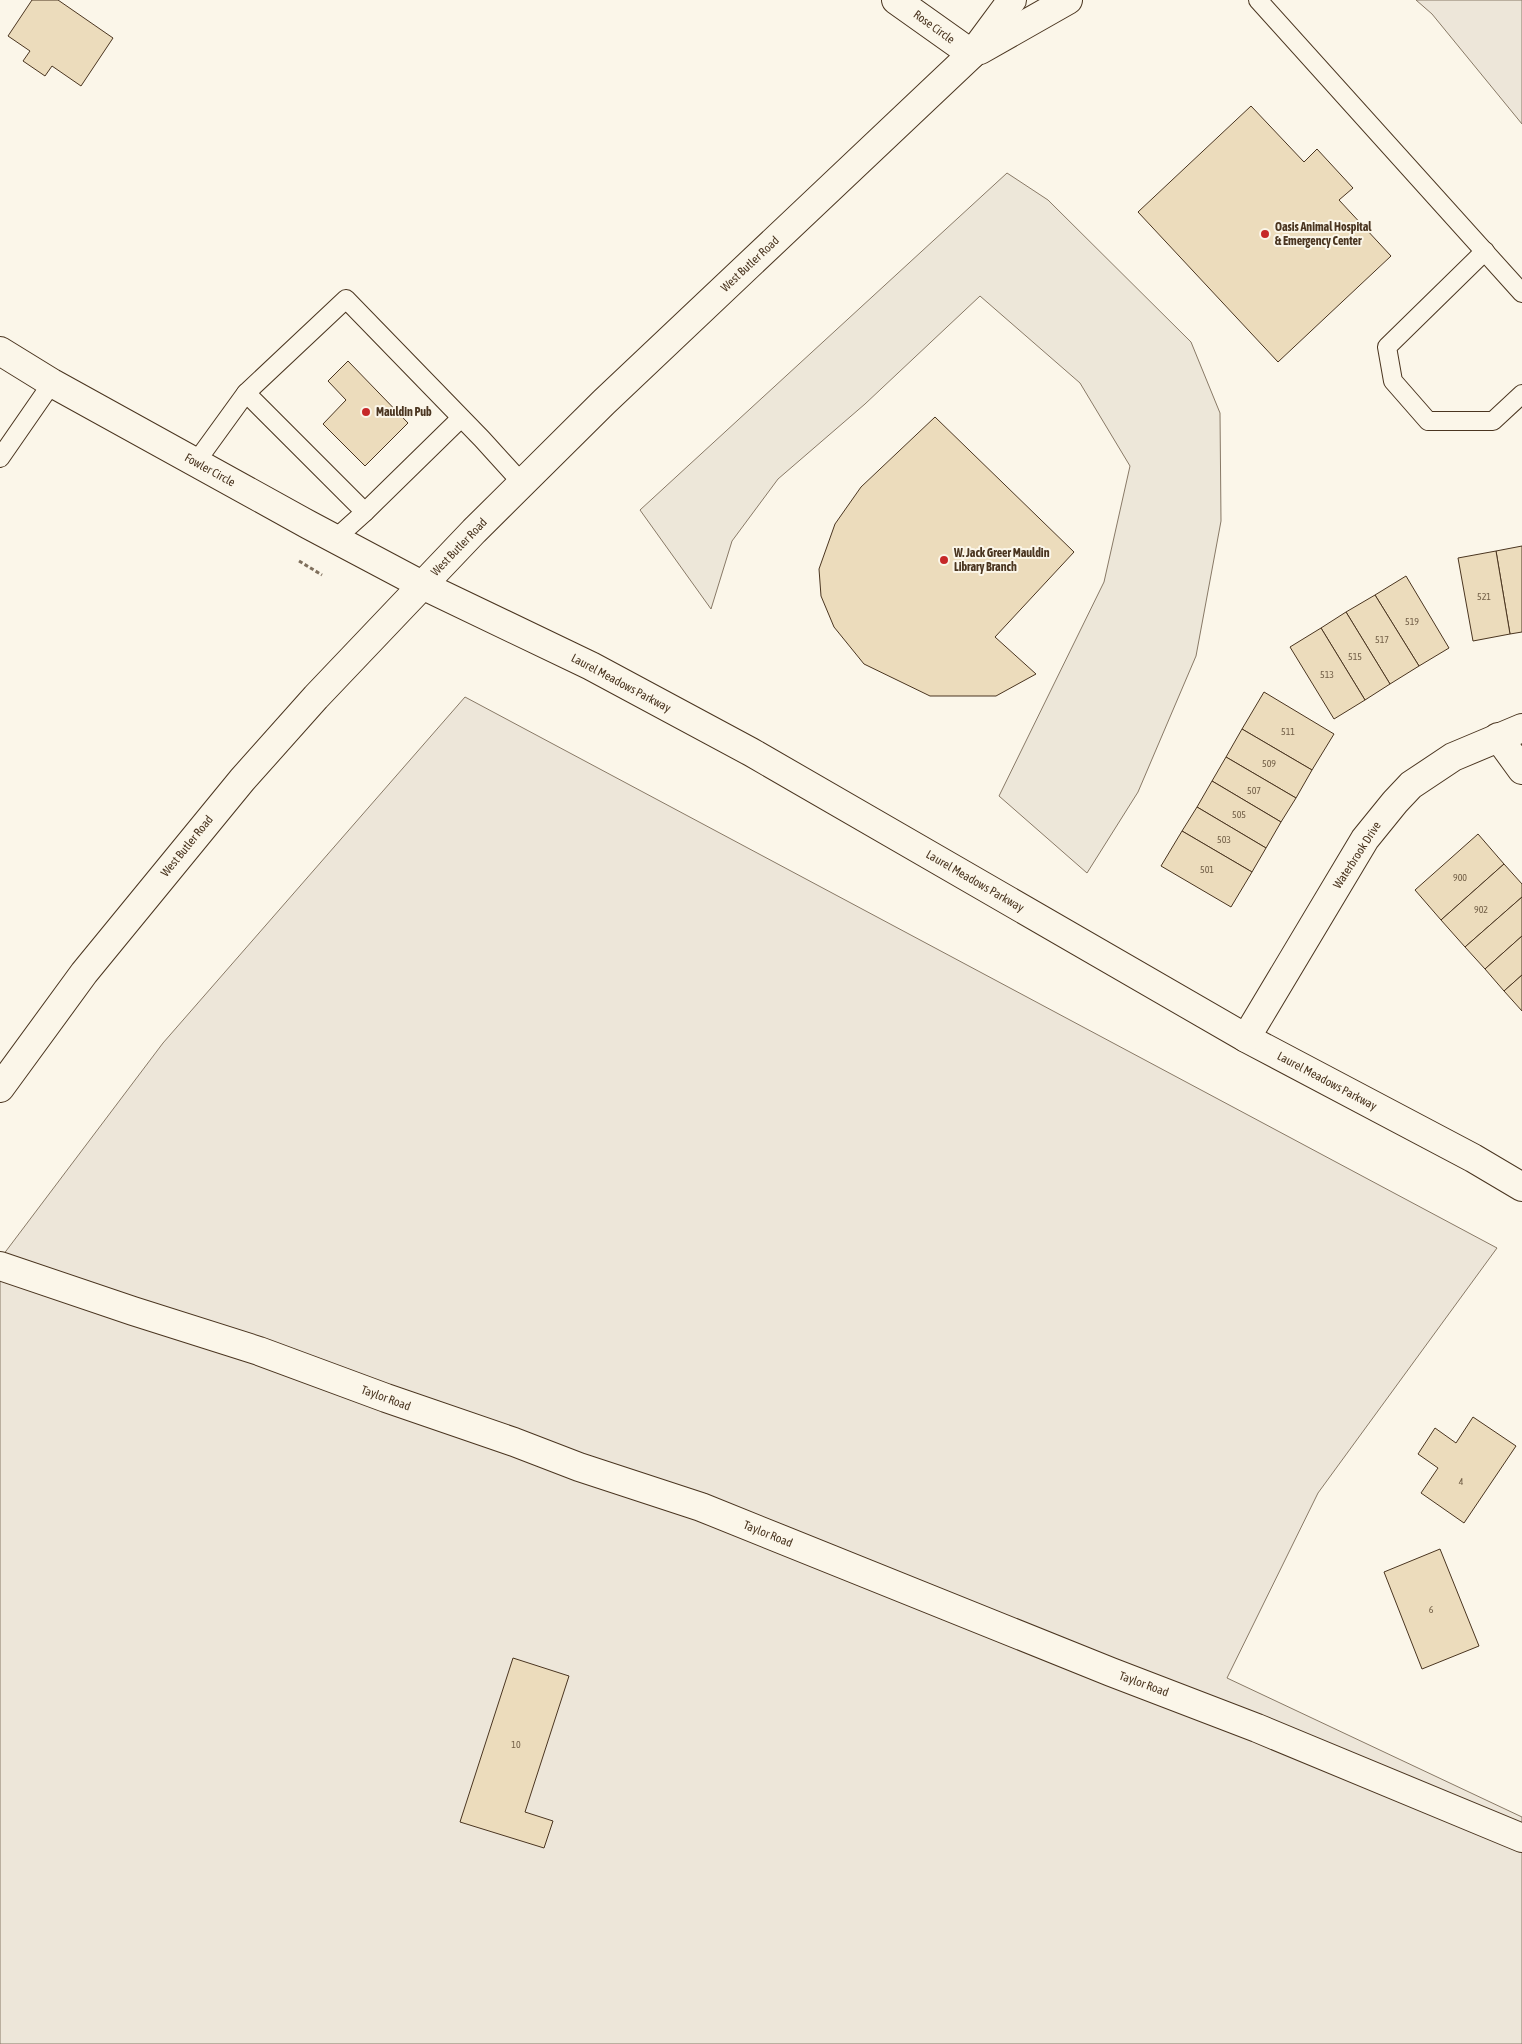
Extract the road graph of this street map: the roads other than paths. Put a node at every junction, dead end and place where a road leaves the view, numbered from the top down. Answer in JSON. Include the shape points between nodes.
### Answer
{"nodes":[{"id":1,"x":896,"y":0,"type":"edge"},
{"id":2,"x":1012,"y":0,"type":"edge"},
{"id":3,"x":1068,"y":0,"type":"edge"},
{"id":4,"x":1258,"y":0,"type":"edge"},
{"id":5,"x":972,"y":54,"type":"junction"},
{"id":6,"x":1485,"y":251,"type":"junction"},
{"id":7,"x":1522,"y":293,"type":"edge"},
{"id":8,"x":0,"y":351,"type":"edge"},
{"id":9,"x":52,"y":383,"type":"junction"},
{"id":10,"x":246,"y":393,"type":"junction"},
{"id":11,"x":1522,"y":394,"type":"edge"},
{"id":12,"x":461,"y":418,"type":"junction"},
{"id":13,"x":0,"y":458,"type":"edge"},
{"id":14,"x":196,"y":462,"type":"junction"},
{"id":15,"x":522,"y":483,"type":"junction"},
{"id":16,"x":365,"y":512,"type":"junction"},
{"id":17,"x":335,"y":539,"type":"junction"},
{"id":18,"x":422,"y":585,"type":"junction"},
{"id":19,"x":1510,"y":732,"type":"edge"},
{"id":20,"x":1522,"y":770,"type":"edge"},
{"id":21,"x":1246,"y":1038,"type":"junction"},
{"id":22,"x":0,"y":1088,"type":"edge"},
{"id":23,"x":1522,"y":1187,"type":"edge"},
{"id":24,"x":0,"y":1266,"type":"edge"},
{"id":25,"x":1522,"y":1838,"type":"edge"}],
"edges":[{"from":1,"to":5,"type":"street","name":"Rose Circle"},
{"from":2,"to":5,"type":"street","name":"West Butler Road"},
{"from":3,"to":5,"type":"street","name":"West Butler Road"},
{"from":4,"to":6,"type":"lane"},
{"from":5,"to":15,"type":"street","name":"West Butler Road"},
{"from":6,"to":7,"type":"lane"},
{"from":6,"to":11,"type":"lane","via":[[1387,347],[1393,380],[1428,421],[1493,421]]},
{"from":8,"to":9,"type":"street","name":"Fowler Circle"},
{"from":9,"to":13,"type":"lane"},
{"from":9,"to":14,"type":"street","name":"Fowler Circle"},
{"from":10,"to":12,"type":"lane","via":[[346,299]]},
{"from":10,"to":14,"type":"lane"},
{"from":10,"to":16,"type":"lane"},
{"from":12,"to":15,"type":"lane"},
{"from":12,"to":16,"type":"lane"},
{"from":14,"to":17,"type":"street","name":"Fowler Circle"},
{"from":15,"to":18,"type":"street","name":"West Butler Road"},
{"from":16,"to":17,"type":"lane"},
{"from":17,"to":18,"type":"street","name":"Fowler Circle"},
{"from":18,"to":21,"type":"street","name":"Laurel Meadows Parkway","via":[[591,666],[751,752]]},
{"from":18,"to":22,"type":"street","name":"West Butler Road","via":[[242,780],[84,973]]},
{"from":19,"to":20,"type":"street"},
{"from":19,"to":21,"type":"street","name":"Waterbrook Drive","via":[[1452,757],[1411,785],[1395,802],[1365,839]]},
{"from":21,"to":23,"type":"street","name":"Laurel Meadows Parkway"},
{"from":24,"to":25,"type":"street","name":"Taylor Road","via":[[259,1351],[701,1507],[1257,1728]]}]}
